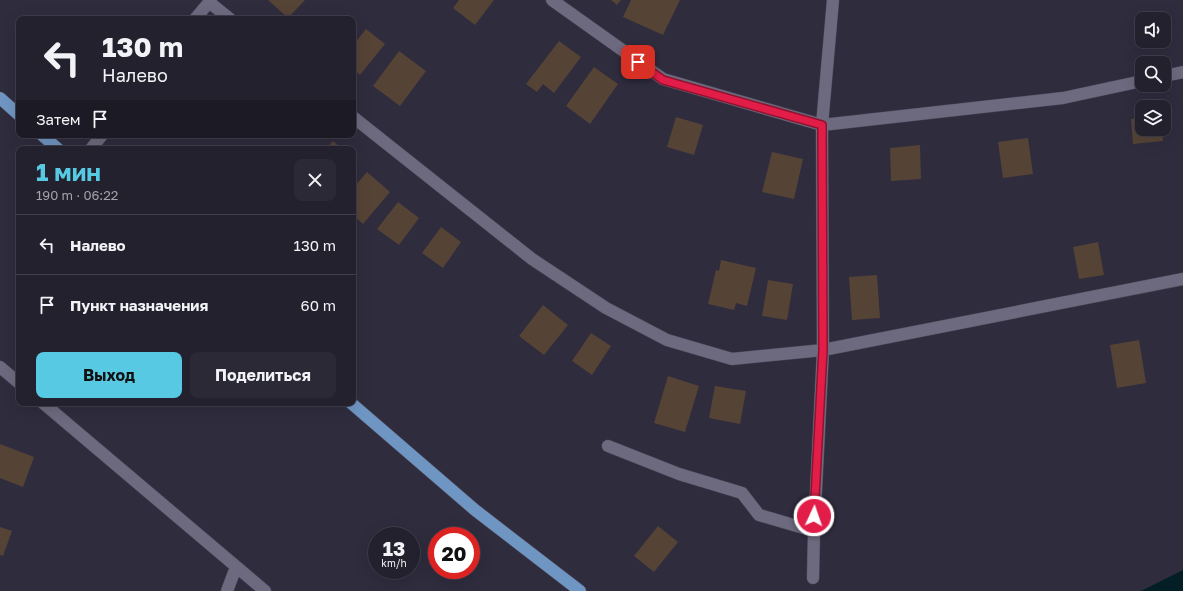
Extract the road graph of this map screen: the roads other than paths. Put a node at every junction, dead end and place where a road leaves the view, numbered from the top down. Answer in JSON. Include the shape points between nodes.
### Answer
{"nodes":[{"id":1,"x":552,"y":0,"type":"edge"},
{"id":2,"x":833,"y":0,"type":"edge"},
{"id":3,"x":210,"y":1,"type":"edge"},
{"id":4,"x":198,"y":16,"type":"edge"},
{"id":5,"x":227,"y":16,"type":"edge"},
{"id":6,"x":1183,"y":72,"type":"edge"},
{"id":7,"x":1171,"y":75,"type":"edge"},
{"id":8,"x":1135,"y":83,"type":"edge"},
{"id":9,"x":0,"y":98,"type":"edge"},
{"id":10,"x":16,"y":112,"type":"edge"},
{"id":11,"x":356,"y":119,"type":"edge"},
{"id":12,"x":822,"y":125,"type":"junction"},
{"id":13,"x":45,"y":138,"type":"edge"},
{"id":14,"x":100,"y":138,"type":"edge"},
{"id":15,"x":55,"y":146,"type":"edge"},
{"id":16,"x":93,"y":146,"type":"edge"},
{"id":17,"x":1183,"y":279,"type":"edge"},
{"id":18,"x":823,"y":350,"type":"junction"},
{"id":19,"x":0,"y":367,"type":"edge"},
{"id":20,"x":16,"y":380,"type":"edge"},
{"id":21,"x":47,"y":406,"type":"edge"},
{"id":22,"x":354,"y":406,"type":"edge"},
{"id":23,"x":608,"y":446,"type":"dead end"},
{"id":24,"x":814,"y":531,"type":"junction"},
{"id":25,"x":236,"y":567,"type":"junction"},
{"id":26,"x":813,"y":578,"type":"dead end"},
{"id":27,"x":227,"y":591,"type":"edge"},
{"id":28,"x":264,"y":591,"type":"edge"},
{"id":29,"x":580,"y":591,"type":"edge"}],
"edges":[{"from":1,"to":12,"type":"street","via":[[663,80]]},
{"from":2,"to":12,"type":"street"},
{"from":3,"to":4,"type":"street"},
{"from":3,"to":5,"type":"street"},
{"from":6,"to":7,"type":"street"},
{"from":8,"to":12,"type":"street","via":[[1064,98]]},
{"from":9,"to":10,"type":"main road"},
{"from":11,"to":18,"type":"street","via":[[532,259],[606,308],[667,340],[732,359]]},
{"from":12,"to":18,"type":"street"},
{"from":13,"to":15,"type":"main road"},
{"from":14,"to":16,"type":"street"},
{"from":17,"to":18,"type":"street"},
{"from":18,"to":24,"type":"street"},
{"from":19,"to":20,"type":"street"},
{"from":21,"to":25,"type":"street"},
{"from":22,"to":29,"type":"main road","via":[[475,510]]},
{"from":23,"to":24,"type":"street","via":[[679,474],[742,493],[759,515]]},
{"from":24,"to":26,"type":"street"},
{"from":25,"to":27,"type":"street"},
{"from":25,"to":28,"type":"street"}]}
